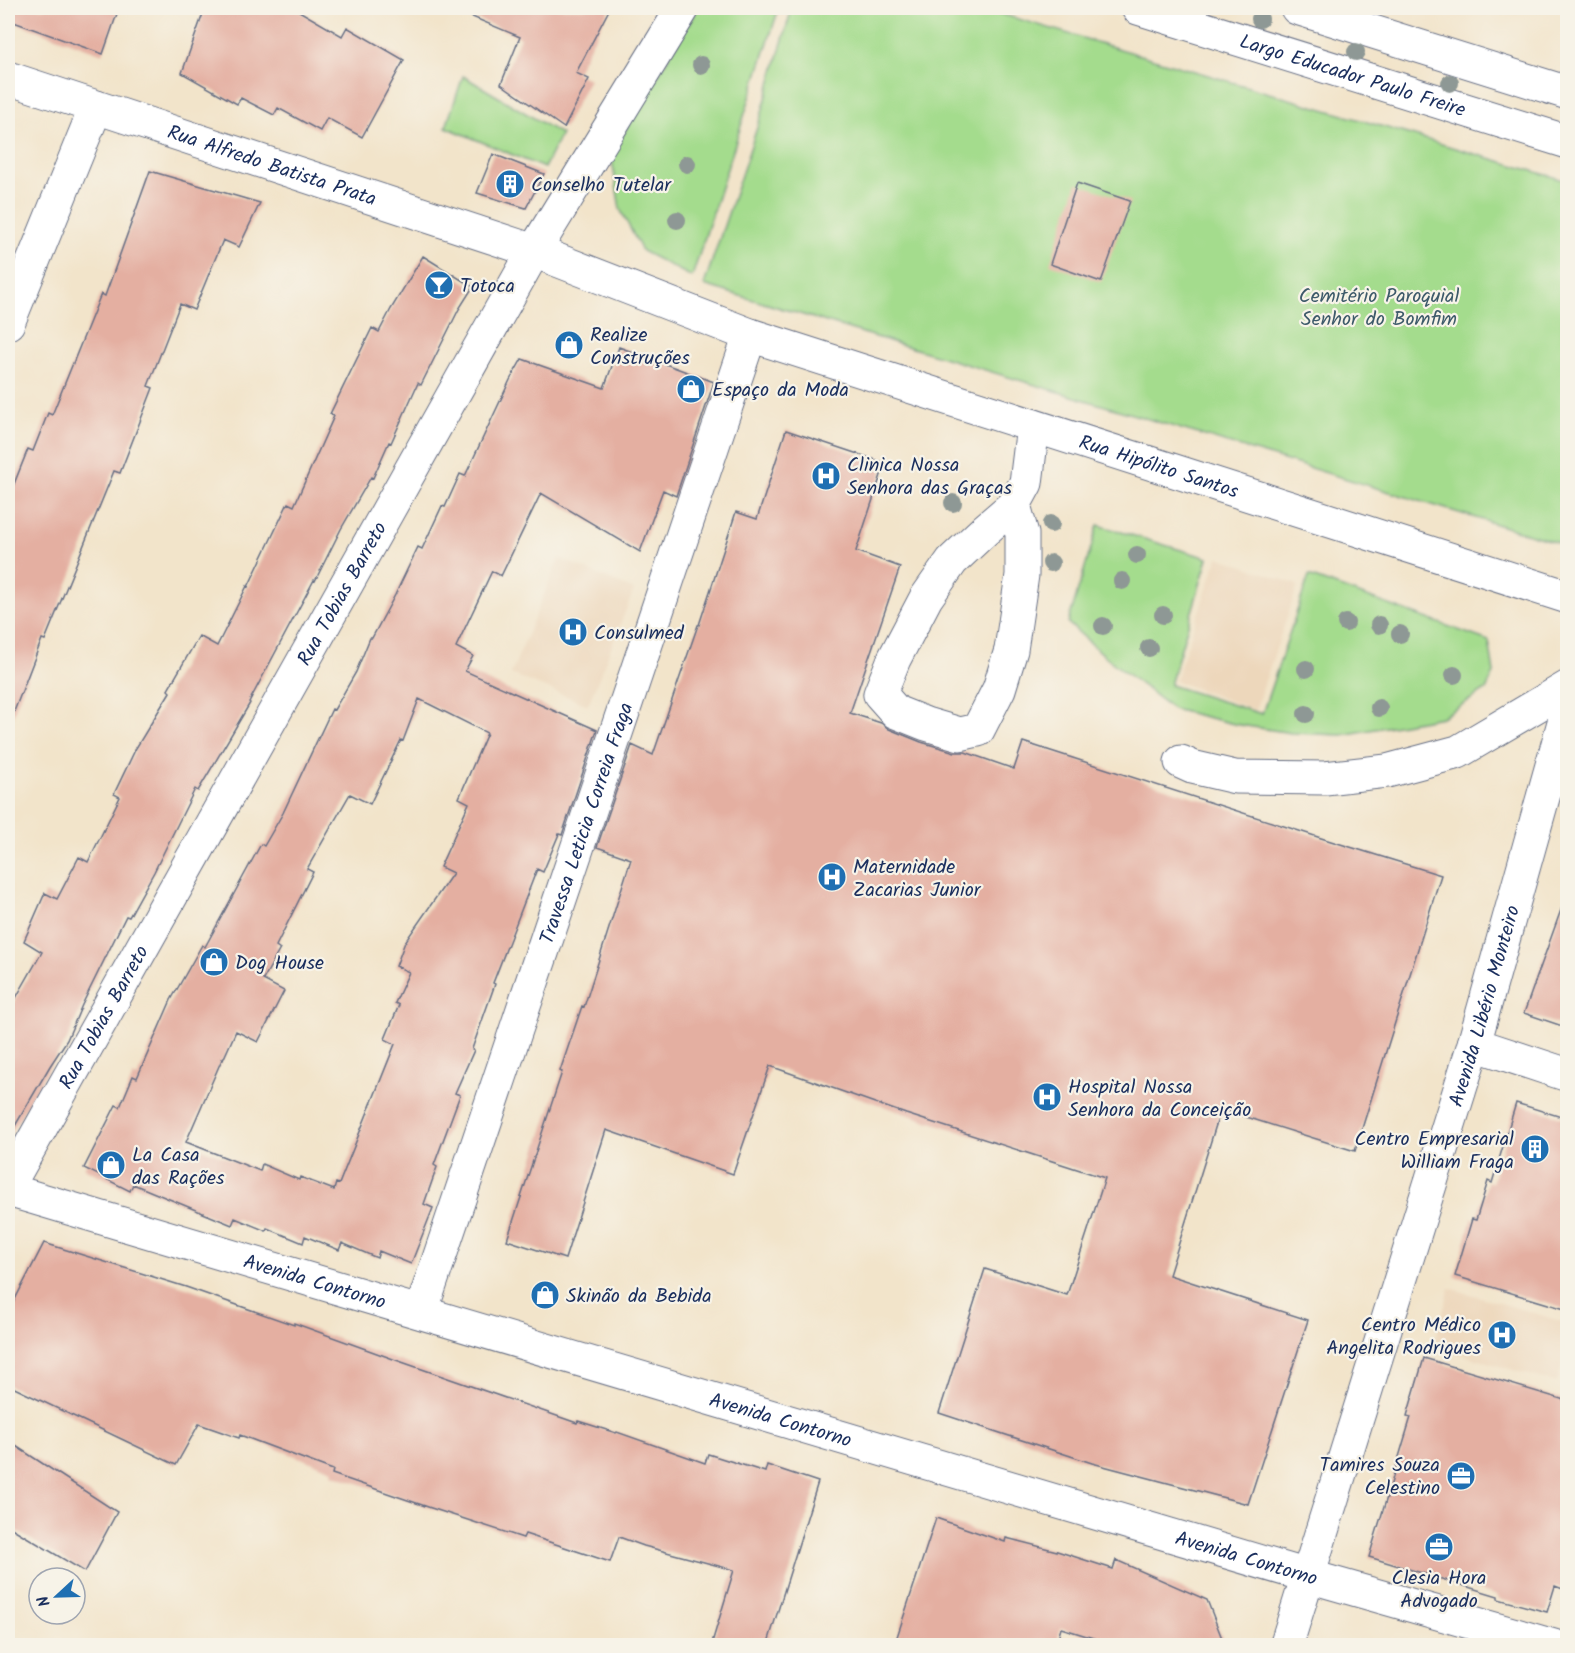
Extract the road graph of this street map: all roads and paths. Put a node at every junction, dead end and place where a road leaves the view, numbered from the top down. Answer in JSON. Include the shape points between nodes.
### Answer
{"nodes":[{"id":1,"x":684,"y":8,"type":"edge"},
{"id":2,"x":1138,"y":8,"type":"edge"},
{"id":3,"x":1298,"y":8,"type":"edge"},
{"id":4,"x":8,"y":78,"type":"edge"},
{"id":5,"x":1568,"y":93,"type":"edge"},
{"id":6,"x":96,"y":106,"type":"junction"},
{"id":7,"x":1568,"y":142,"type":"edge"},
{"id":8,"x":534,"y":251,"type":"junction"},
{"id":9,"x":8,"y":323,"type":"edge"},
{"id":10,"x":750,"y":335,"type":"junction"},
{"id":11,"x":1033,"y":426,"type":"junction"},
{"id":12,"x":1014,"y":505,"type":"junction"},
{"id":13,"x":1568,"y":597,"type":"edge"},
{"id":14,"x":1568,"y":687,"type":"edge"},
{"id":15,"x":1568,"y":708,"type":"edge"},
{"id":16,"x":1181,"y":762,"type":"dead end"},
{"id":17,"x":1474,"y":1044,"type":"junction"},
{"id":18,"x":1568,"y":1075,"type":"edge"},
{"id":19,"x":8,"y":1188,"type":"edge"},
{"id":20,"x":421,"y":1312,"type":"junction"},
{"id":21,"x":1308,"y":1576,"type":"junction"},
{"id":22,"x":1286,"y":1646,"type":"edge"},
{"id":23,"x":1554,"y":1646,"type":"edge"}],
"edges":[{"from":1,"to":8,"type":"street","name":"Rua Tobias Barreto"},
{"from":2,"to":7,"type":"street","name":"Largo Educador Paulo Freire"},
{"from":3,"to":5,"type":"street"},
{"from":4,"to":6,"type":"street","name":"Rua Alfredo Batista Prata"},
{"from":6,"to":8,"type":"street","name":"Rua Alfredo Batista Prata"},
{"from":6,"to":9,"type":"street"},
{"from":8,"to":10,"type":"street","name":"Rua Alfredo Batista Prata"},
{"from":8,"to":19,"type":"street","name":"Rua Tobias Barreto"},
{"from":10,"to":11,"type":"street","name":"Rua Hipólito Santos"},
{"from":10,"to":20,"type":"street","name":"Travessa Leticia Correia Fraga"},
{"from":11,"to":12,"type":"street","via":[[1026,483]]},
{"from":11,"to":13,"type":"street","name":"Rua Hipólito Santos"},
{"from":12,"to":12,"type":"street","via":[[952,561],[926,598],[880,694],[896,712],[960,734],[978,730],[999,689],[1011,650],[1022,575],[1022,534]]},
{"from":14,"to":16,"type":"street","via":[[1458,752],[1387,771],[1325,778],[1235,777]]},
{"from":15,"to":17,"type":"street","name":"Avenida Libério Monteiro"},
{"from":17,"to":18,"type":"street"},
{"from":17,"to":21,"type":"street","name":"Avenida Libério Monteiro"},
{"from":19,"to":20,"type":"street","name":"Avenida Contorno"},
{"from":20,"to":21,"type":"street","name":"Avenida Contorno"},
{"from":21,"to":22,"type":"street","name":"Avenida Libério Monteiro"},
{"from":21,"to":23,"type":"street","name":"Avenida Contorno"}]}
